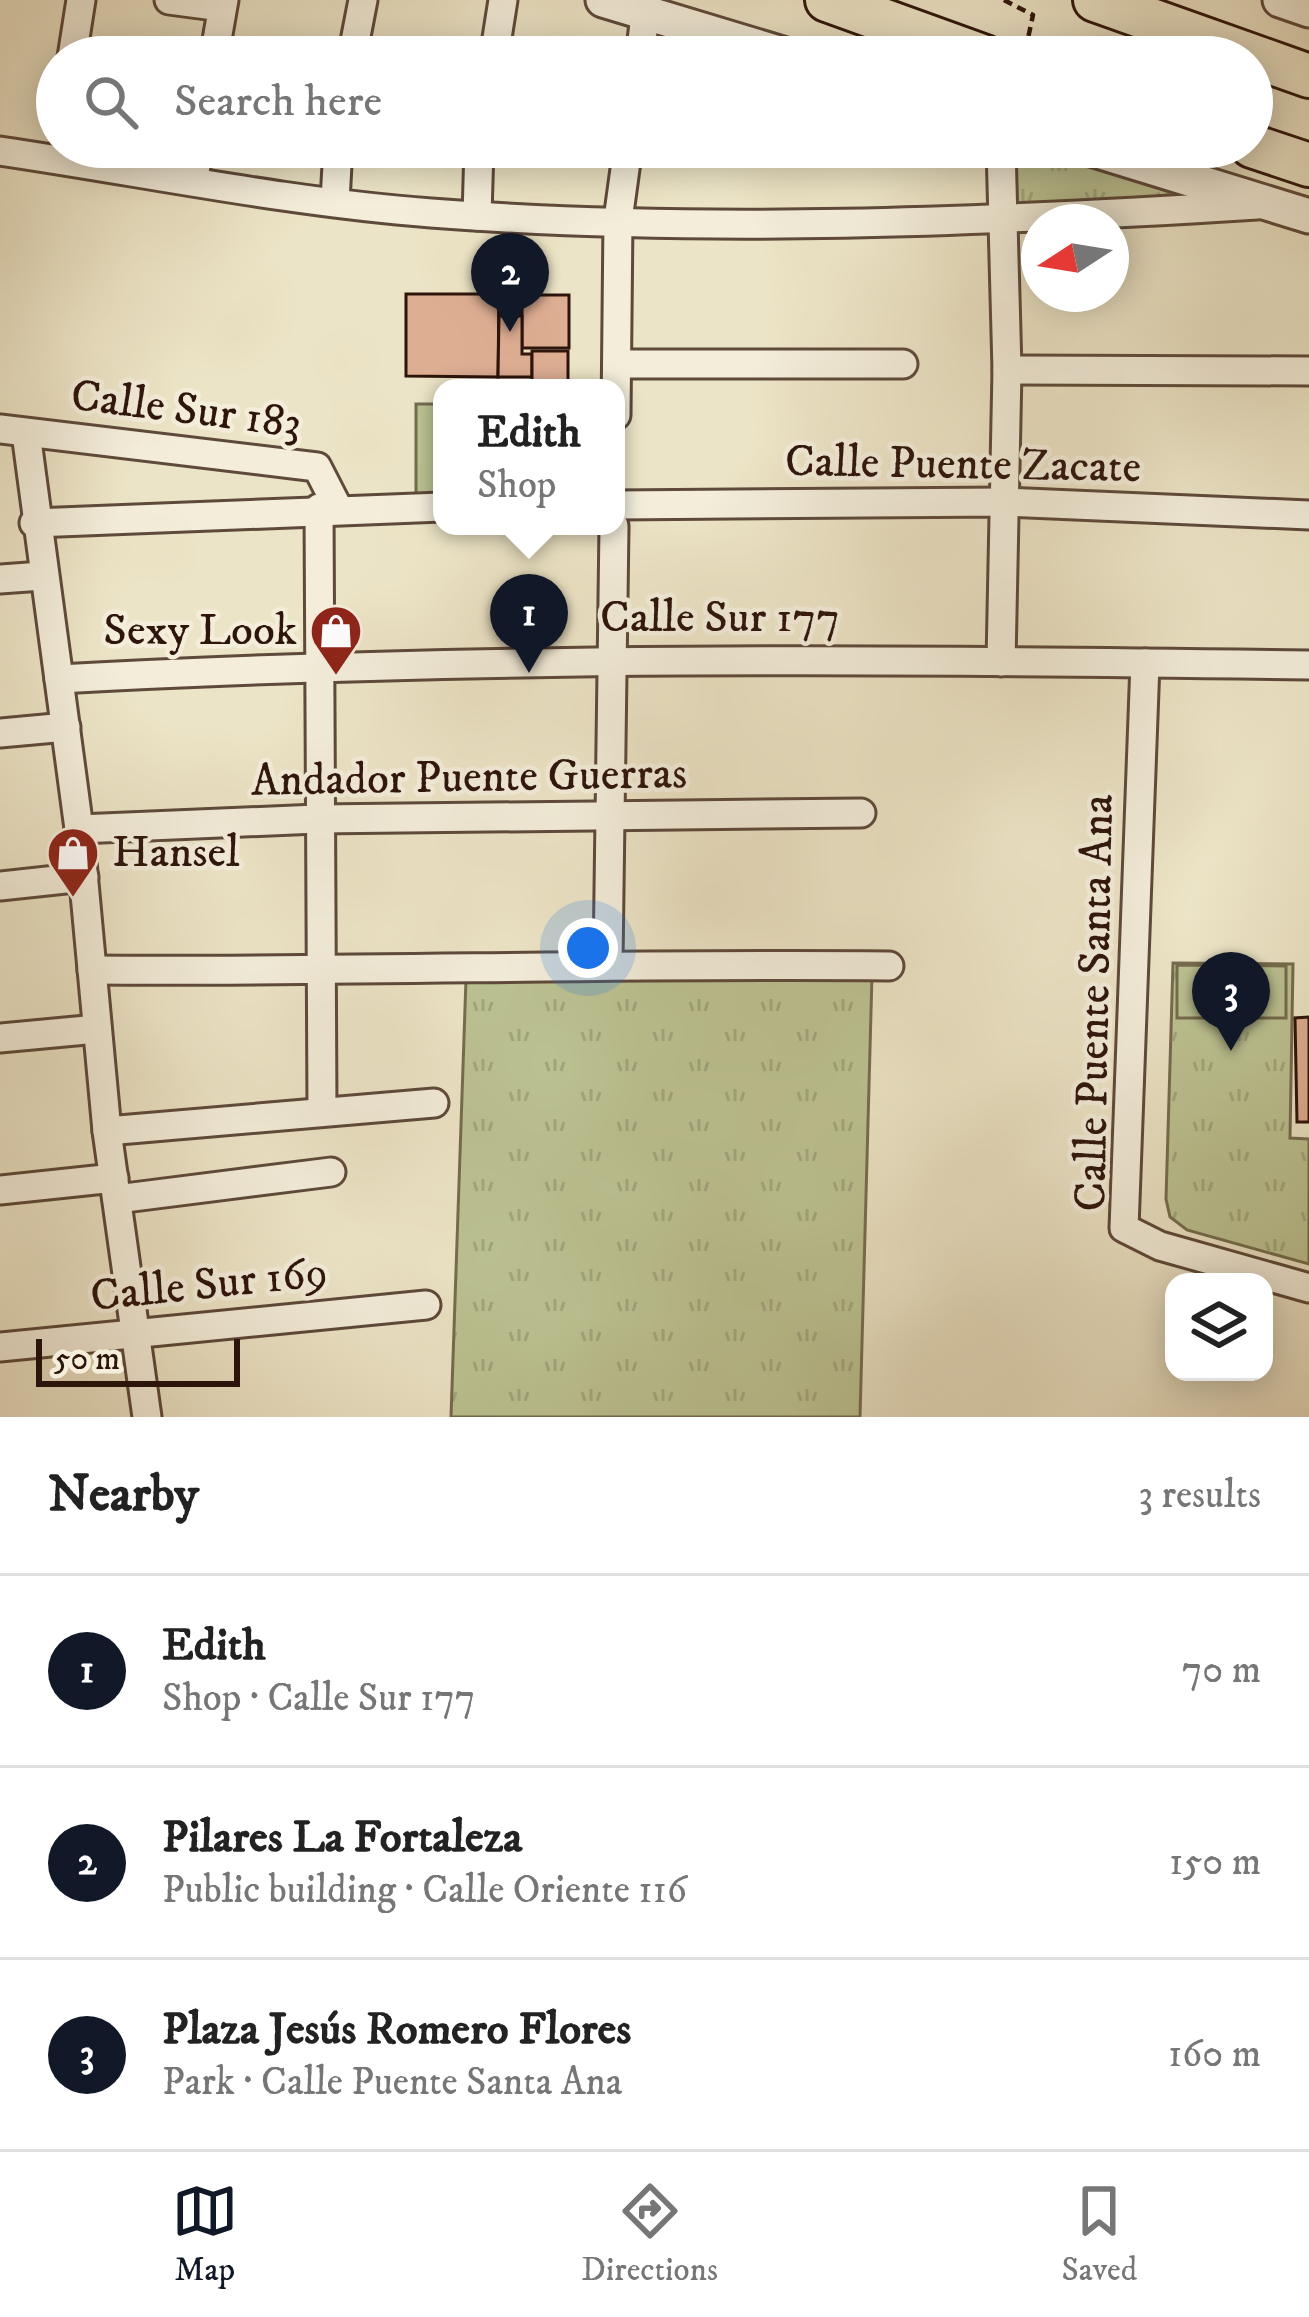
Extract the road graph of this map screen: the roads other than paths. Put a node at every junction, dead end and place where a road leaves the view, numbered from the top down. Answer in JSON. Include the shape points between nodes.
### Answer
{"nodes":[{"id":1,"x":81,"y":0,"type":"edge"},
{"id":2,"x":169,"y":0,"type":"edge"},
{"id":3,"x":364,"y":0,"type":"edge"},
{"id":4,"x":503,"y":0,"type":"edge"},
{"id":5,"x":603,"y":0,"type":"edge"},
{"id":6,"x":827,"y":0,"type":"edge"},
{"id":7,"x":1095,"y":0,"type":"edge"},
{"id":8,"x":1280,"y":0,"type":"edge"},
{"id":9,"x":223,"y":4,"type":"edge"},
{"id":10,"x":1309,"y":10,"type":"edge"},
{"id":11,"x":645,"y":15,"type":"junction"},
{"id":12,"x":75,"y":36,"type":"edge"},
{"id":13,"x":218,"y":36,"type":"edge"},
{"id":14,"x":356,"y":36,"type":"edge"},
{"id":15,"x":497,"y":36,"type":"edge"},
{"id":16,"x":642,"y":36,"type":"edge"},
{"id":17,"x":718,"y":36,"type":"edge"},
{"id":18,"x":927,"y":36,"type":"edge"},
{"id":19,"x":1196,"y":36,"type":"edge"},
{"id":20,"x":1273,"y":63,"type":"edge"},
{"id":21,"x":1309,"y":76,"type":"edge"},
{"id":22,"x":0,"y":151,"type":"edge"},
{"id":23,"x":36,"y":152,"type":"edge"},
{"id":24,"x":1273,"y":153,"type":"edge"},
{"id":25,"x":1309,"y":165,"type":"edge"},
{"id":26,"x":139,"y":168,"type":"edge"},
{"id":27,"x":196,"y":168,"type":"edge"},
{"id":28,"x":337,"y":168,"type":"edge"},
{"id":29,"x":478,"y":168,"type":"edge"},
{"id":30,"x":625,"y":168,"type":"edge"},
{"id":31,"x":1002,"y":168,"type":"edge"},
{"id":32,"x":1155,"y":168,"type":"edge"},
{"id":33,"x":194,"y":178,"type":"junction"},
{"id":34,"x":335,"y":201,"type":"junction"},
{"id":35,"x":1275,"y":204,"type":"junction"},
{"id":36,"x":477,"y":216,"type":"junction"},
{"id":37,"x":1309,"y":216,"type":"edge"},
{"id":38,"x":619,"y":220,"type":"junction"},
{"id":39,"x":1004,"y":222,"type":"junction"},
{"id":40,"x":617,"y":364,"type":"junction"},
{"id":41,"x":903,"y":364,"type":"dead end"},
{"id":42,"x":1006,"y":370,"type":"junction"},
{"id":43,"x":1309,"y":371,"type":"edge"},
{"id":44,"x":617,"y":379,"type":"edge"},
{"id":45,"x":13,"y":431,"type":"edge"},
{"id":46,"x":1004,"y":502,"type":"junction"},
{"id":47,"x":625,"y":506,"type":"edge"},
{"id":48,"x":433,"y":507,"type":"edge"},
{"id":49,"x":328,"y":508,"type":"junction"},
{"id":50,"x":1309,"y":515,"type":"edge"},
{"id":51,"x":34,"y":523,"type":"junction"},
{"id":52,"x":614,"y":535,"type":"edge"},
{"id":53,"x":42,"y":576,"type":"junction"},
{"id":54,"x":0,"y":579,"type":"edge"},
{"id":55,"x":613,"y":659,"type":"junction"},
{"id":56,"x":1001,"y":662,"type":"junction"},
{"id":57,"x":1145,"y":662,"type":"junction"},
{"id":58,"x":316,"y":664,"type":"junction"},
{"id":59,"x":1309,"y":665,"type":"edge"},
{"id":60,"x":59,"y":679,"type":"junction"},
{"id":61,"x":66,"y":727,"type":"junction"},
{"id":62,"x":0,"y":734,"type":"edge"},
{"id":63,"x":861,"y":813,"type":"dead end"},
{"id":64,"x":317,"y":819,"type":"junction"},
{"id":65,"x":610,"y":819,"type":"junction"},
{"id":66,"x":79,"y":829,"type":"junction"},
{"id":67,"x":84,"y":877,"type":"junction"},
{"id":68,"x":0,"y":886,"type":"edge"},
{"id":69,"x":608,"y":963,"type":"junction"},
{"id":70,"x":889,"y":966,"type":"dead end"},
{"id":71,"x":92,"y":970,"type":"junction"},
{"id":72,"x":323,"y":971,"type":"junction"},
{"id":73,"x":97,"y":1029,"type":"junction"},
{"id":74,"x":0,"y":1038,"type":"edge"},
{"id":75,"x":434,"y":1103,"type":"dead end"},
{"id":76,"x":322,"y":1111,"type":"junction"},
{"id":77,"x":107,"y":1132,"type":"junction"},
{"id":78,"x":331,"y":1172,"type":"dead end"},
{"id":79,"x":116,"y":1189,"type":"junction"},
{"id":80,"x":0,"y":1190,"type":"edge"},
{"id":81,"x":1309,"y":1288,"type":"edge"},
{"id":82,"x":426,"y":1305,"type":"dead end"},
{"id":83,"x":137,"y":1337,"type":"junction"},
{"id":84,"x":0,"y":1347,"type":"edge"},
{"id":85,"x":147,"y":1417,"type":"edge"}],
"edges":[{"from":1,"to":12,"type":"street"},
{"from":2,"to":9,"type":"street"},
{"from":3,"to":14,"type":"street"},
{"from":4,"to":15,"type":"street"},
{"from":5,"to":11,"type":"street"},
{"from":6,"to":18,"type":"main road"},
{"from":7,"to":19,"type":"main road"},
{"from":8,"to":10,"type":"street"},
{"from":9,"to":13,"type":"street"},
{"from":11,"to":16,"type":"street"},
{"from":11,"to":17,"type":"street"},
{"from":20,"to":21,"type":"main road"},
{"from":22,"to":23,"type":"street"},
{"from":24,"to":25,"type":"main road"},
{"from":26,"to":33,"type":"street"},
{"from":27,"to":33,"type":"street"},
{"from":28,"to":34,"type":"street"},
{"from":29,"to":36,"type":"street"},
{"from":30,"to":38,"type":"street"},
{"from":31,"to":39,"type":"street"},
{"from":32,"to":35,"type":"street"},
{"from":33,"to":34,"type":"street"},
{"from":34,"to":36,"type":"street"},
{"from":35,"to":37,"type":"street"},
{"from":35,"to":39,"type":"street"},
{"from":36,"to":38,"type":"street"},
{"from":38,"to":39,"type":"street"},
{"from":38,"to":40,"type":"street"},
{"from":39,"to":42,"type":"street"},
{"from":40,"to":41,"type":"street"},
{"from":40,"to":44,"type":"street"},
{"from":42,"to":43,"type":"street"},
{"from":42,"to":46,"type":"street"},
{"from":45,"to":49,"type":"street","name":"Calle Sur 183","via":[[317,467]]},
{"from":45,"to":51,"type":"street"},
{"from":46,"to":47,"type":"street","name":"Calle Puente Zacate"},
{"from":46,"to":50,"type":"street","name":"Calle Puente Zacate"},
{"from":46,"to":56,"type":"street"},
{"from":48,"to":49,"type":"street"},
{"from":49,"to":51,"type":"street"},
{"from":49,"to":58,"type":"street"},
{"from":51,"to":53,"type":"street"},
{"from":52,"to":55,"type":"street"},
{"from":53,"to":54,"type":"street"},
{"from":53,"to":60,"type":"street"},
{"from":55,"to":56,"type":"street","name":"Calle Sur 177"},
{"from":55,"to":58,"type":"street","name":"Calle Sur 177"},
{"from":55,"to":65,"type":"street"},
{"from":56,"to":57,"type":"street","name":"Calle Sur 177"},
{"from":57,"to":59,"type":"street","name":"Calle Sur 177"},
{"from":57,"to":81,"type":"street","name":"Calle Puente Santa Ana","via":[[1124,1228],[1160,1246]]},
{"from":58,"to":60,"type":"street","name":"Calle Sur 177"},
{"from":58,"to":64,"type":"street"},
{"from":60,"to":61,"type":"street"},
{"from":61,"to":62,"type":"street"},
{"from":61,"to":66,"type":"street"},
{"from":63,"to":65,"type":"street","name":"Andador Puente Guerras"},
{"from":64,"to":65,"type":"street","name":"Andador Puente Guerras"},
{"from":64,"to":66,"type":"street","name":"Andador Puente Guerras"},
{"from":64,"to":72,"type":"street"},
{"from":65,"to":69,"type":"street"},
{"from":66,"to":67,"type":"street"},
{"from":67,"to":68,"type":"street"},
{"from":67,"to":71,"type":"street"},
{"from":69,"to":70,"type":"street"},
{"from":69,"to":72,"type":"street"},
{"from":71,"to":72,"type":"street"},
{"from":71,"to":73,"type":"street"},
{"from":72,"to":76,"type":"street"},
{"from":73,"to":74,"type":"street"},
{"from":73,"to":77,"type":"street"},
{"from":75,"to":76,"type":"street"},
{"from":76,"to":77,"type":"street"},
{"from":77,"to":79,"type":"street"},
{"from":78,"to":79,"type":"street"},
{"from":79,"to":80,"type":"street"},
{"from":79,"to":83,"type":"street"},
{"from":82,"to":83,"type":"street","name":"Calle Sur 169"},
{"from":83,"to":84,"type":"street","name":"Calle Sur 169"},
{"from":83,"to":85,"type":"street"}]}
